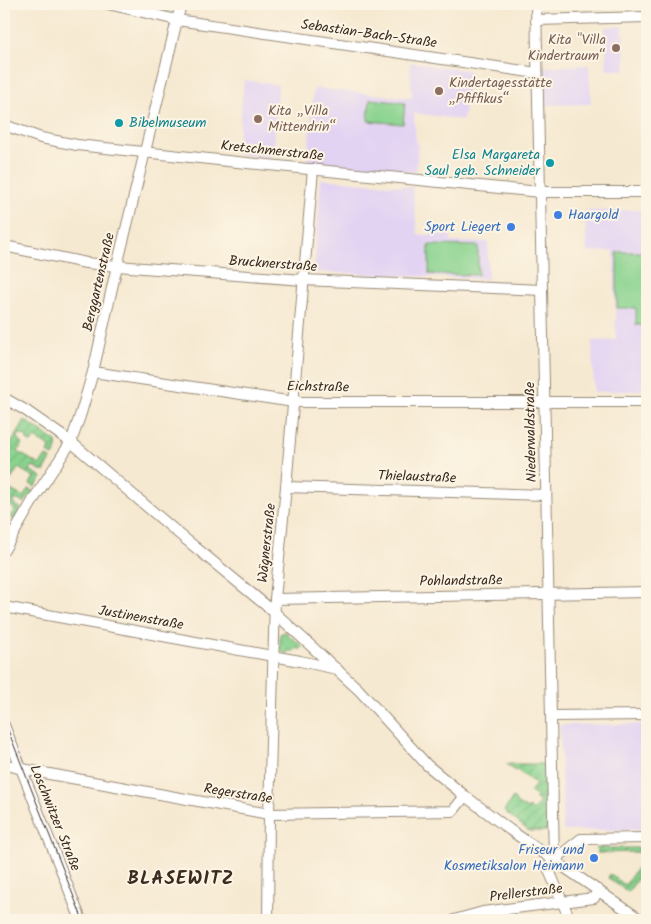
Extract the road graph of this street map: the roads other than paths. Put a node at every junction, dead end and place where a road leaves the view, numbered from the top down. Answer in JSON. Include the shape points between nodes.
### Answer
{"nodes":[{"id":1,"x":108,"y":4,"type":"edge"},
{"id":2,"x":181,"y":4,"type":"edge"},
{"id":3,"x":536,"y":4,"type":"edge"},
{"id":4,"x":647,"y":17,"type":"edge"},
{"id":5,"x":177,"y":20,"type":"junction"},
{"id":6,"x":536,"y":20,"type":"junction"},
{"id":7,"x":538,"y":72,"type":"junction"},
{"id":8,"x":4,"y":124,"type":"edge"},
{"id":9,"x":145,"y":152,"type":"junction"},
{"id":10,"x":313,"y":169,"type":"junction"},
{"id":11,"x":540,"y":192,"type":"junction"},
{"id":12,"x":647,"y":192,"type":"edge"},
{"id":13,"x":4,"y":246,"type":"edge"},
{"id":14,"x":116,"y":266,"type":"junction"},
{"id":15,"x":303,"y":280,"type":"junction"},
{"id":16,"x":542,"y":290,"type":"junction"},
{"id":17,"x":93,"y":372,"type":"junction"},
{"id":18,"x":4,"y":398,"type":"edge"},
{"id":19,"x":544,"y":401,"type":"junction"},
{"id":20,"x":294,"y":402,"type":"junction"},
{"id":21,"x":647,"y":402,"type":"edge"},
{"id":22,"x":71,"y":442,"type":"junction"},
{"id":23,"x":286,"y":487,"type":"junction"},
{"id":24,"x":546,"y":495,"type":"junction"},
{"id":25,"x":4,"y":550,"type":"edge"},
{"id":26,"x":647,"y":592,"type":"edge"},
{"id":27,"x":548,"y":593,"type":"junction"},
{"id":28,"x":274,"y":598,"type":"junction"},
{"id":29,"x":4,"y":608,"type":"edge"},
{"id":30,"x":274,"y":612,"type":"junction"},
{"id":31,"x":273,"y":656,"type":"junction"},
{"id":32,"x":338,"y":670,"type":"junction"},
{"id":33,"x":647,"y":715,"type":"edge"},
{"id":34,"x":551,"y":716,"type":"junction"},
{"id":35,"x":4,"y":725,"type":"edge"},
{"id":36,"x":4,"y":764,"type":"edge"},
{"id":37,"x":20,"y":768,"type":"junction"},
{"id":38,"x":465,"y":796,"type":"junction"},
{"id":39,"x":269,"y":814,"type":"junction"},
{"id":40,"x":647,"y":838,"type":"edge"},
{"id":41,"x":554,"y":860,"type":"junction"},
{"id":42,"x":598,"y":890,"type":"junction"},
{"id":43,"x":562,"y":902,"type":"junction"},
{"id":44,"x":82,"y":920,"type":"edge"},
{"id":45,"x":268,"y":920,"type":"edge"},
{"id":46,"x":454,"y":920,"type":"edge"},
{"id":47,"x":570,"y":920,"type":"edge"},
{"id":48,"x":641,"y":920,"type":"edge"}],
"edges":[{"from":1,"to":5,"type":"street","name":"Sebastian-Bach-Straße"},
{"from":2,"to":5,"type":"street","name":"Berggartenstraße"},
{"from":3,"to":6,"type":"street","name":"Niederwaldstraße"},
{"from":4,"to":6,"type":"street"},
{"from":5,"to":7,"type":"street","name":"Sebastian-Bach-Straße"},
{"from":5,"to":9,"type":"street","name":"Berggartenstraße"},
{"from":6,"to":7,"type":"street","name":"Niederwaldstraße"},
{"from":7,"to":11,"type":"street","name":"Niederwaldstraße"},
{"from":8,"to":9,"type":"street","name":"Kretschmerstraße","via":[[41,138]]},
{"from":9,"to":10,"type":"street","name":"Kretschmerstraße"},
{"from":9,"to":14,"type":"street","name":"Berggartenstraße"},
{"from":10,"to":11,"type":"street","name":"Kretschmerstraße"},
{"from":10,"to":15,"type":"street","name":"Wägnerstraße"},
{"from":11,"to":12,"type":"street","name":"Kretschmerstraße"},
{"from":11,"to":16,"type":"street","name":"Niederwaldstraße"},
{"from":13,"to":14,"type":"street","name":"Brucknerstraße"},
{"from":14,"to":15,"type":"street","name":"Brucknerstraße"},
{"from":14,"to":17,"type":"street","name":"Berggartenstraße"},
{"from":15,"to":16,"type":"street","name":"Brucknerstraße"},
{"from":15,"to":20,"type":"street","name":"Wägnerstraße"},
{"from":16,"to":19,"type":"street","name":"Niederwaldstraße"},
{"from":17,"to":20,"type":"street","name":"Eichstraße"},
{"from":17,"to":22,"type":"street","name":"Berggartenstraße"},
{"from":18,"to":22,"type":"street"},
{"from":19,"to":20,"type":"street","name":"Eichstraße"},
{"from":19,"to":21,"type":"street","name":"Eichstraße"},
{"from":19,"to":24,"type":"street","name":"Niederwaldstraße"},
{"from":20,"to":23,"type":"street","name":"Wägnerstraße"},
{"from":22,"to":25,"type":"street","name":"Berggartenstraße"},
{"from":22,"to":30,"type":"street"},
{"from":23,"to":24,"type":"street","name":"Thielaustraße"},
{"from":23,"to":28,"type":"street","name":"Wägnerstraße"},
{"from":24,"to":27,"type":"street","name":"Niederwaldstraße"},
{"from":26,"to":27,"type":"street","name":"Pohlandstraße"},
{"from":27,"to":28,"type":"street","name":"Pohlandstraße"},
{"from":27,"to":34,"type":"street","name":"Niederwaldstraße"},
{"from":28,"to":30,"type":"street","name":"Wägnerstraße"},
{"from":29,"to":31,"type":"street","name":"Justinenstraße"},
{"from":30,"to":31,"type":"street","name":"Wägnerstraße"},
{"from":30,"to":32,"type":"street"},
{"from":31,"to":32,"type":"street","name":"Justinenstraße"},
{"from":31,"to":39,"type":"street","name":"Wägnerstraße"},
{"from":32,"to":38,"type":"street","via":[[427,765]]},
{"from":33,"to":34,"type":"street"},
{"from":34,"to":41,"type":"street","name":"Niederwaldstraße"},
{"from":35,"to":37,"type":"street","name":"Loschwitzer Straße"},
{"from":36,"to":37,"type":"street","name":"Regerstraße"},
{"from":37,"to":39,"type":"street","name":"Regerstraße"},
{"from":37,"to":44,"type":"street","name":"Loschwitzer Straße"},
{"from":38,"to":39,"type":"street","name":"Regerstraße","via":[[453,811]]},
{"from":38,"to":41,"type":"street"},
{"from":39,"to":45,"type":"street","name":"Wägnerstraße"},
{"from":40,"to":41,"type":"street","via":[[581,839]]},
{"from":41,"to":42,"type":"street"},
{"from":41,"to":43,"type":"street","name":"Niederwaldstraße","via":[[548,868]]},
{"from":42,"to":43,"type":"street","name":"Prellerstraße","via":[[594,898]]},
{"from":42,"to":48,"type":"street"},
{"from":43,"to":46,"type":"street","name":"Prellerstraße","via":[[483,912]]},
{"from":43,"to":47,"type":"street"}]}
